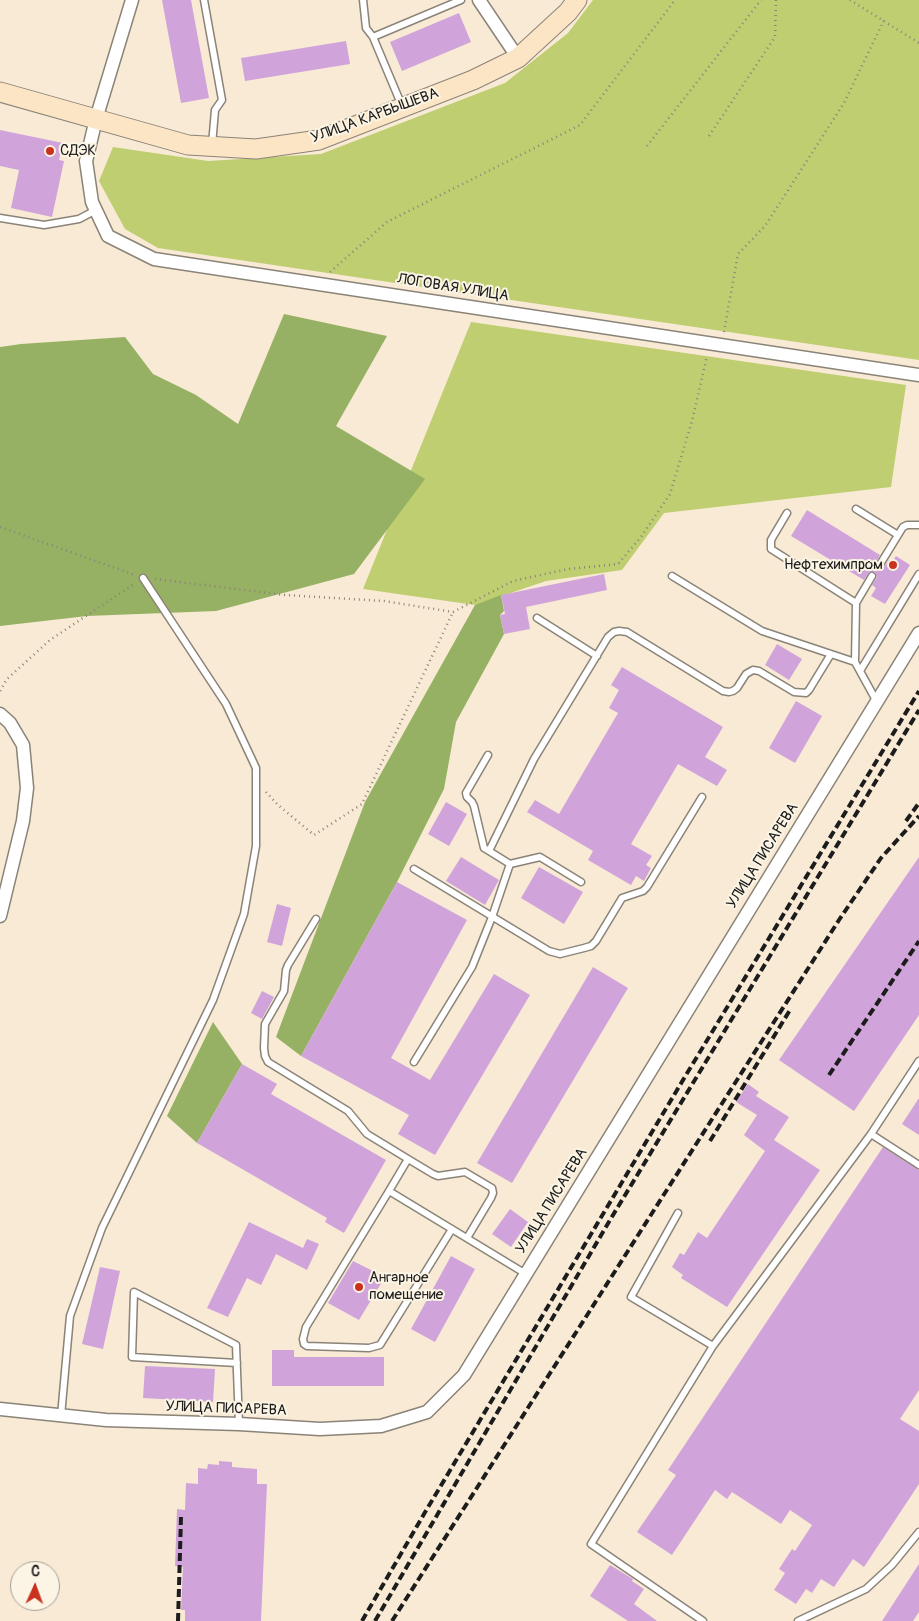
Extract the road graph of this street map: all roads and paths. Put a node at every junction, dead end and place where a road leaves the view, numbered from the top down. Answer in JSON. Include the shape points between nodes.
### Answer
{"nodes":[{"id":1,"x":132,"y":0,"type":"edge"},
{"id":2,"x":204,"y":0,"type":"edge"},
{"id":3,"x":363,"y":0,"type":"edge"},
{"id":4,"x":461,"y":0,"type":"edge"},
{"id":5,"x":478,"y":0,"type":"edge"},
{"id":6,"x":577,"y":0,"type":"edge"},
{"id":7,"x":675,"y":0,"type":"edge"},
{"id":8,"x":761,"y":0,"type":"edge"},
{"id":9,"x":776,"y":0,"type":"edge"},
{"id":10,"x":850,"y":0,"type":"edge"},
{"id":11,"x":884,"y":20,"type":"junction"},
{"id":12,"x":373,"y":37,"type":"junction"},
{"id":13,"x":919,"y":43,"type":"edge"},
{"id":14,"x":518,"y":58,"type":"junction"},
{"id":15,"x":0,"y":92,"type":"edge"},
{"id":16,"x":402,"y":108,"type":"junction"},
{"id":17,"x":96,"y":119,"type":"junction"},
{"id":18,"x":709,"y":136,"type":"dead end"},
{"id":19,"x":212,"y":146,"type":"junction"},
{"id":20,"x":647,"y":146,"type":"dead end"},
{"id":21,"x":96,"y":210,"type":"junction"},
{"id":22,"x":0,"y":218,"type":"edge"},
{"id":23,"x":317,"y":284,"type":"junction"},
{"id":24,"x":716,"y":345,"type":"junction"},
{"id":25,"x":919,"y":375,"type":"edge"},
{"id":26,"x":856,"y":509,"type":"dead end"},
{"id":27,"x":788,"y":513,"type":"dead end"},
{"id":28,"x":919,"y":525,"type":"edge"},
{"id":29,"x":0,"y":527,"type":"edge"},
{"id":30,"x":898,"y":535,"type":"junction"},
{"id":31,"x":879,"y":566,"type":"dead end"},
{"id":32,"x":919,"y":574,"type":"edge"},
{"id":33,"x":672,"y":576,"type":"dead end"},
{"id":34,"x":872,"y":576,"type":"dead end"},
{"id":35,"x":144,"y":578,"type":"junction"},
{"id":36,"x":856,"y":603,"type":"junction"},
{"id":37,"x":453,"y":612,"type":"junction"},
{"id":38,"x":536,"y":618,"type":"dead end"},
{"id":39,"x":919,"y":633,"type":"edge"},
{"id":40,"x":831,"y":654,"type":"junction"},
{"id":41,"x":597,"y":656,"type":"junction"},
{"id":42,"x":855,"y":662,"type":"junction"},
{"id":43,"x":860,"y":671,"type":"junction"},
{"id":44,"x":0,"y":691,"type":"edge"},
{"id":45,"x":876,"y":702,"type":"junction"},
{"id":46,"x":0,"y":714,"type":"edge"},
{"id":47,"x":488,"y":755,"type":"dead end"},
{"id":48,"x":256,"y":782,"type":"junction"},
{"id":49,"x":702,"y":796,"type":"dead end"},
{"id":50,"x":489,"y":851,"type":"junction"},
{"id":51,"x":510,"y":864,"type":"junction"},
{"id":52,"x":414,"y":869,"type":"dead end"},
{"id":53,"x":581,"y":882,"type":"dead end"},
{"id":54,"x":0,"y":916,"type":"edge"},
{"id":55,"x":492,"y":917,"type":"junction"},
{"id":56,"x":316,"y":919,"type":"dead end"},
{"id":57,"x":919,"y":1061,"type":"edge"},
{"id":58,"x":414,"y":1062,"type":"dead end"},
{"id":59,"x":871,"y":1134,"type":"junction"},
{"id":60,"x":408,"y":1159,"type":"junction"},
{"id":61,"x":919,"y":1165,"type":"edge"},
{"id":62,"x":389,"y":1190,"type":"junction"},
{"id":63,"x":678,"y":1213,"type":"dead end"},
{"id":64,"x":452,"y":1229,"type":"junction"},
{"id":65,"x":467,"y":1238,"type":"junction"},
{"id":66,"x":526,"y":1274,"type":"junction"},
{"id":67,"x":713,"y":1346,"type":"junction"},
{"id":68,"x":237,"y":1363,"type":"junction"},
{"id":69,"x":0,"y":1409,"type":"edge"},
{"id":70,"x":61,"y":1416,"type":"junction"},
{"id":71,"x":239,"y":1424,"type":"junction"},
{"id":72,"x":919,"y":1532,"type":"edge"},
{"id":73,"x":703,"y":1621,"type":"edge"},
{"id":74,"x":798,"y":1621,"type":"edge"}],
"edges":[{"from":1,"to":17,"type":"street","name":"ЛОГОВАЯ УЛИЦА"},
{"from":2,"to":19,"type":"lane","via":[[222,100],[215,110]]},
{"from":3,"to":12,"type":"lane","via":[[366,28]]},
{"from":4,"to":12,"type":"lane"},
{"from":5,"to":14,"type":"street"},
{"from":6,"to":14,"type":"street","name":"УЛИЦА КАРБЫШЕВА"},
{"from":7,"to":23,"type":"path","via":[[580,124],[387,222]]},
{"from":8,"to":20,"type":"path"},
{"from":9,"to":18,"type":"path","via":[[774,37]]},
{"from":10,"to":11,"type":"path"},
{"from":11,"to":13,"type":"path"},
{"from":11,"to":24,"type":"path","via":[[844,103],[764,226],[738,254]]},
{"from":12,"to":16,"type":"lane"},
{"from":14,"to":16,"type":"street","name":"УЛИЦА КАРБЫШЕВА"},
{"from":15,"to":17,"type":"street","name":"УЛИЦА КАРБЫШЕВА"},
{"from":16,"to":19,"type":"street","name":"УЛИЦА КАРБЫШЕВА","via":[[319,140],[256,149]]},
{"from":17,"to":19,"type":"street","name":"УЛИЦА КАРБЫШЕВА","via":[[188,145]]},
{"from":17,"to":21,"type":"street","name":"ЛОГОВАЯ УЛИЦА","via":[[86,161]]},
{"from":21,"to":22,"type":"lane","via":[[80,219],[44,225]]},
{"from":21,"to":23,"type":"street","name":"ЛОГОВАЯ УЛИЦА","via":[[108,236],[154,259]]},
{"from":23,"to":24,"type":"street","name":"ЛОГОВАЯ УЛИЦА"},
{"from":24,"to":25,"type":"street","name":"ЛОГОВАЯ УЛИЦА"},
{"from":24,"to":37,"type":"path","via":[[670,494],[641,538],[618,564],[568,569],[513,581]]},
{"from":26,"to":30,"type":"lane"},
{"from":27,"to":36,"type":"lane","via":[[771,540],[771,549]]},
{"from":28,"to":30,"type":"lane","via":[[907,525]]},
{"from":29,"to":35,"type":"path"},
{"from":30,"to":31,"type":"lane"},
{"from":32,"to":43,"type":"lane"},
{"from":33,"to":40,"type":"lane","via":[[762,630]]},
{"from":34,"to":36,"type":"lane"},
{"from":35,"to":37,"type":"path","via":[[285,596],[384,601]]},
{"from":35,"to":44,"type":"path","via":[[50,640],[7,678]]},
{"from":35,"to":48,"type":"lane","via":[[226,704],[256,768]]},
{"from":36,"to":42,"type":"lane"},
{"from":37,"to":48,"type":"path","via":[[362,804],[314,835]]},
{"from":38,"to":41,"type":"lane"},
{"from":39,"to":45,"type":"street","name":"УЛИЦА ПИСАРЕВА"},
{"from":40,"to":41,"type":"lane","via":[[809,690],[801,694],[753,670],[746,674],[734,691],[723,691],[627,632],[614,632]]},
{"from":40,"to":42,"type":"lane"},
{"from":41,"to":50,"type":"lane","via":[[534,758]]},
{"from":42,"to":43,"type":"lane"},
{"from":43,"to":45,"type":"lane"},
{"from":45,"to":66,"type":"street","name":"УЛИЦА ПИСАРЕВА"},
{"from":46,"to":54,"type":"street","via":[[10,723],[23,745],[27,788],[23,821]]},
{"from":47,"to":50,"type":"lane","via":[[466,793],[474,806],[484,848]]},
{"from":48,"to":70,"type":"lane","via":[[256,846],[244,914],[214,1000],[102,1228],[70,1316]]},
{"from":49,"to":55,"type":"lane","via":[[647,887],[622,898],[591,946],[553,953]]},
{"from":50,"to":51,"type":"lane"},
{"from":51,"to":53,"type":"lane","via":[[540,857]]},
{"from":51,"to":55,"type":"lane"},
{"from":52,"to":55,"type":"lane"},
{"from":55,"to":58,"type":"lane","via":[[472,967]]},
{"from":56,"to":60,"type":"lane","via":[[288,965],[284,990],[265,1024],[265,1056],[268,1062],[348,1111],[367,1134]]},
{"from":57,"to":59,"type":"lane"},
{"from":59,"to":61,"type":"lane"},
{"from":59,"to":67,"type":"lane"},
{"from":60,"to":62,"type":"lane"},
{"from":60,"to":65,"type":"lane","via":[[438,1176],[466,1172],[492,1188],[492,1198]]},
{"from":62,"to":64,"type":"lane"},
{"from":62,"to":64,"type":"lane","via":[[306,1327],[303,1339],[307,1346],[376,1348],[380,1345]]},
{"from":63,"to":67,"type":"lane","via":[[631,1297]]},
{"from":64,"to":65,"type":"lane"},
{"from":65,"to":66,"type":"lane"},
{"from":66,"to":71,"type":"street","name":"УЛИЦА ПИСАРЕВА","via":[[464,1376],[428,1412],[381,1426],[320,1429]]},
{"from":67,"to":73,"type":"lane","via":[[591,1544]]},
{"from":68,"to":68,"type":"lane","via":[[236,1345],[134,1292],[132,1357]]},
{"from":68,"to":71,"type":"lane"},
{"from":69,"to":70,"type":"street","name":"УЛИЦА ПИСАРЕВА"},
{"from":70,"to":71,"type":"street","name":"УЛИЦА ПИСАРЕВА"},
{"from":72,"to":74,"type":"lane","via":[[892,1565],[866,1589]]}]}
